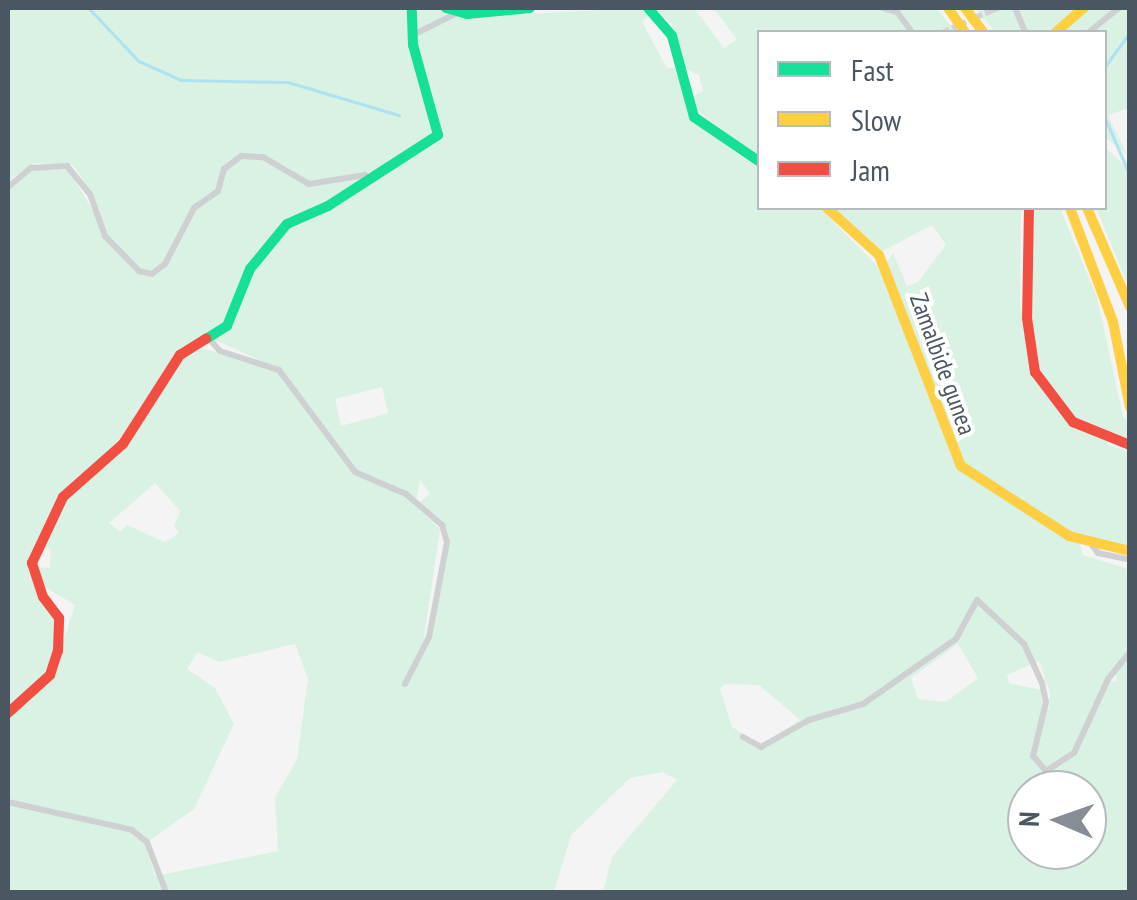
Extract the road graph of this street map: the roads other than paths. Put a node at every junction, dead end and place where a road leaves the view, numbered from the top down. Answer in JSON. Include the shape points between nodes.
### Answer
{"nodes":[{"id":1,"x":412,"y":8,"type":"edge"},
{"id":2,"x":530,"y":8,"type":"edge"},
{"id":3,"x":648,"y":8,"type":"edge"},
{"id":4,"x":883,"y":8,"type":"edge"},
{"id":5,"x":948,"y":8,"type":"edge"},
{"id":6,"x":965,"y":8,"type":"edge"},
{"id":7,"x":1084,"y":8,"type":"edge"},
{"id":8,"x":1119,"y":8,"type":"edge"},
{"id":9,"x":452,"y":10,"type":"edge"},
{"id":10,"x":910,"y":30,"type":"edge"},
{"id":11,"x":964,"y":30,"type":"edge"},
{"id":12,"x":982,"y":30,"type":"edge"},
{"id":13,"x":1058,"y":30,"type":"edge"},
{"id":14,"x":1092,"y":30,"type":"edge"},
{"id":15,"x":412,"y":36,"type":"junction"},
{"id":16,"x":757,"y":160,"type":"edge"},
{"id":17,"x":367,"y":175,"type":"junction"},
{"id":18,"x":8,"y":187,"type":"edge"},
{"id":19,"x":829,"y":210,"type":"edge"},
{"id":20,"x":1029,"y":210,"type":"edge"},
{"id":21,"x":1071,"y":210,"type":"edge"},
{"id":22,"x":1089,"y":210,"type":"edge"},
{"id":23,"x":1130,"y":307,"type":"edge"},
{"id":24,"x":211,"y":340,"type":"junction"},
{"id":25,"x":1130,"y":407,"type":"edge"},
{"id":26,"x":1130,"y":445,"type":"edge"},
{"id":27,"x":1091,"y":544,"type":"junction"},
{"id":28,"x":1130,"y":551,"type":"edge"},
{"id":29,"x":1130,"y":560,"type":"edge"},
{"id":30,"x":1130,"y":652,"type":"edge"},
{"id":31,"x":404,"y":684,"type":"dead end"},
{"id":32,"x":8,"y":713,"type":"edge"},
{"id":33,"x":743,"y":737,"type":"dead end"},
{"id":34,"x":8,"y":802,"type":"edge"},
{"id":35,"x":166,"y":892,"type":"edge"}],
"edges":[{"from":1,"to":15,"type":"main road"},
{"from":2,"to":9,"type":"main road"},
{"from":3,"to":16,"type":"main road","via":[[672,36],[694,117]]},
{"from":4,"to":10,"type":"street","via":[[897,12]]},
{"from":5,"to":11,"type":"main road"},
{"from":6,"to":12,"type":"main road"},
{"from":7,"to":13,"type":"main road"},
{"from":8,"to":14,"type":"street"},
{"from":9,"to":15,"type":"street"},
{"from":15,"to":17,"type":"main road","via":[[438,135]]},
{"from":17,"to":18,"type":"street","via":[[308,184],[263,157],[241,156],[224,169],[218,192],[194,208],[165,264],[152,274],[139,270],[105,236],[90,194],[67,166],[31,168]]},
{"from":17,"to":24,"type":"main road","via":[[328,206],[288,224],[250,269],[227,326]]},
{"from":19,"to":27,"type":"main road","name":"Zamalbide gunea","via":[[879,255],[961,466]]},
{"from":20,"to":26,"type":"main road","via":[[1028,335],[1036,372],[1073,422]]},
{"from":21,"to":25,"type":"main road","via":[[1113,322]]},
{"from":22,"to":23,"type":"main road"},
{"from":24,"to":31,"type":"street","via":[[220,351],[280,370],[355,472],[406,494],[442,525],[447,542],[429,638]]},
{"from":24,"to":32,"type":"main road","via":[[180,355],[123,444],[63,497],[32,562],[42,597],[59,618],[58,651],[50,675]]},
{"from":27,"to":28,"type":"main road"},
{"from":27,"to":29,"type":"street","via":[[1098,553]]},
{"from":30,"to":33,"type":"street","via":[[1108,679],[1074,752],[1046,771],[1034,756],[1046,702],[1042,683],[1016,634],[977,600],[956,639],[863,704],[809,720],[761,747]]},
{"from":34,"to":35,"type":"street","via":[[132,830],[147,842]]}]}
